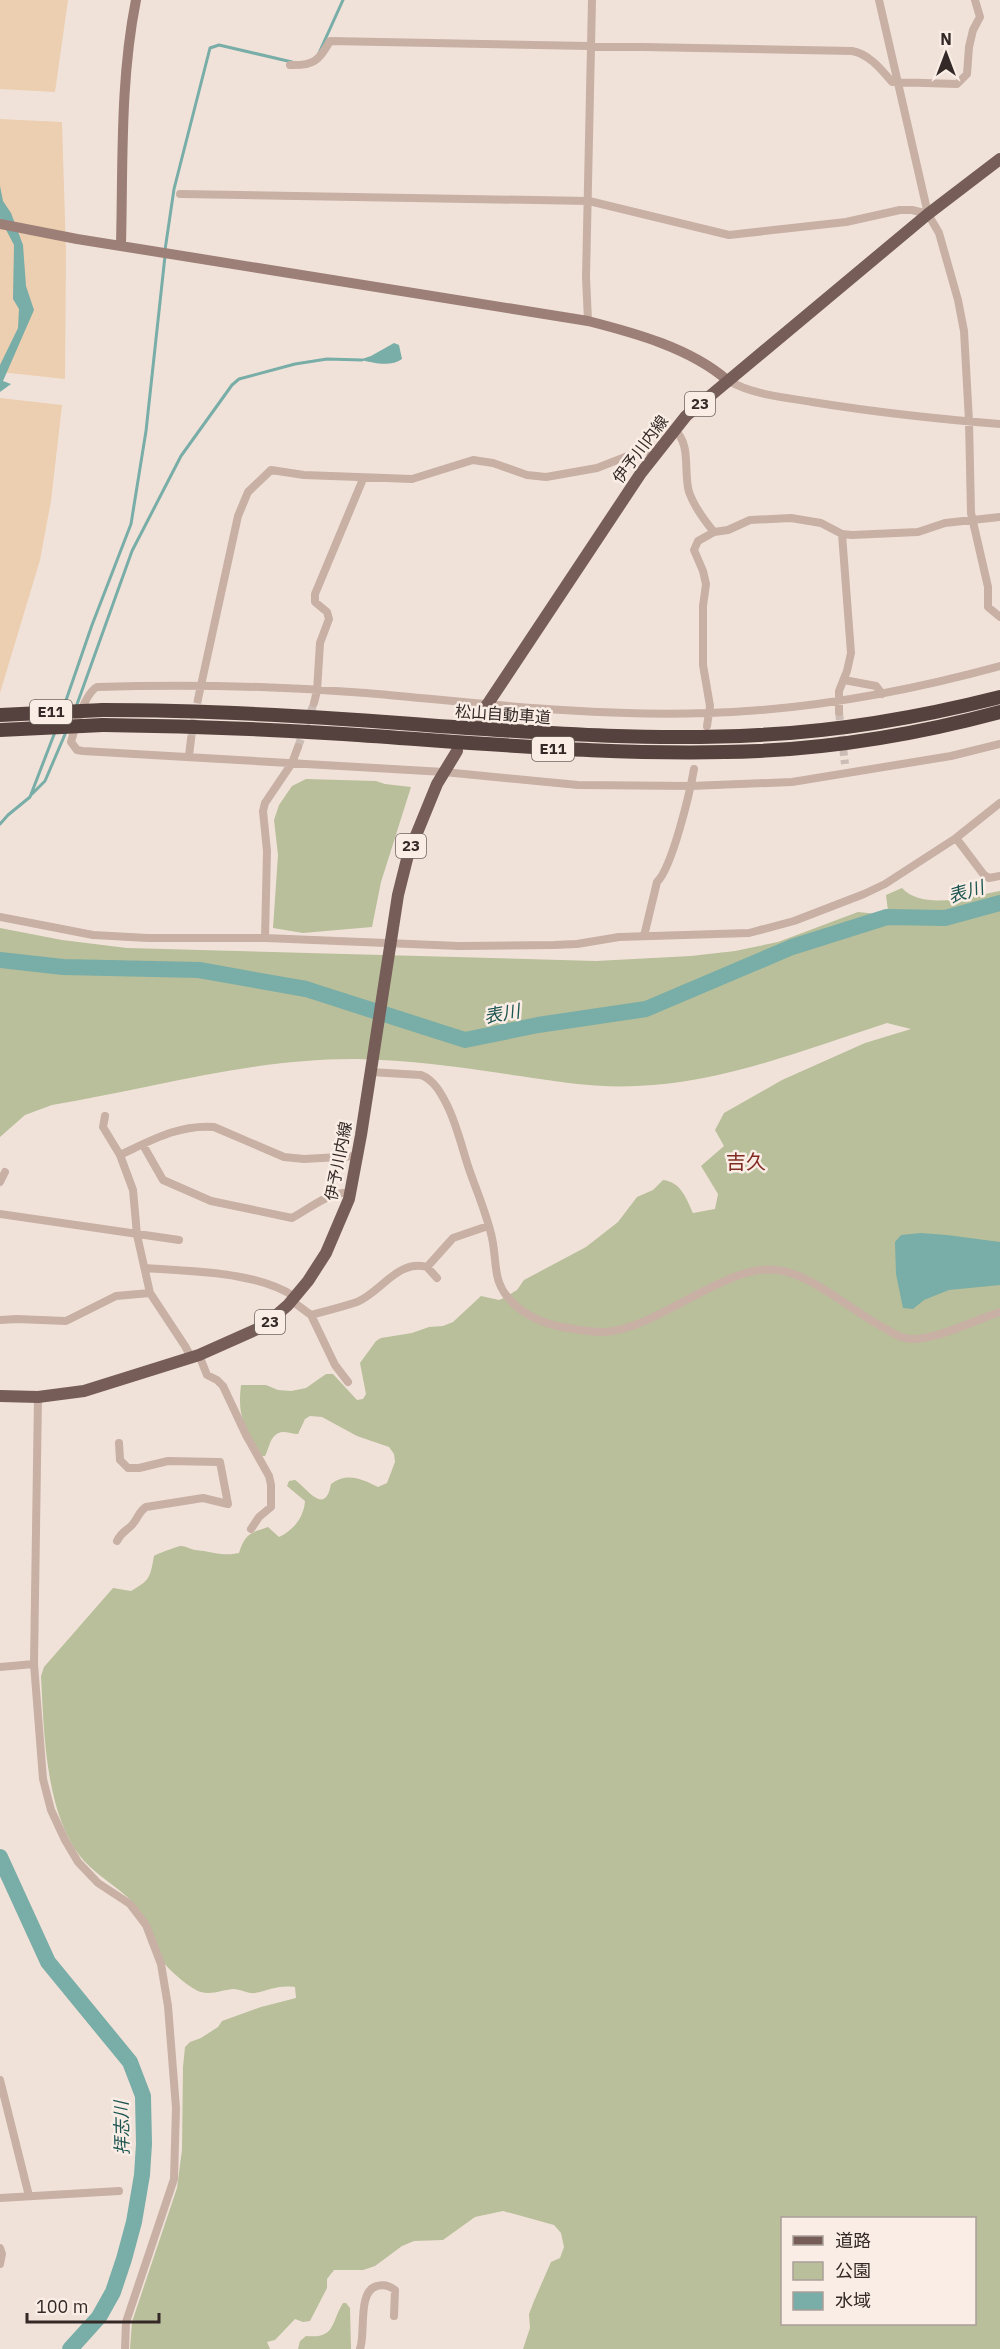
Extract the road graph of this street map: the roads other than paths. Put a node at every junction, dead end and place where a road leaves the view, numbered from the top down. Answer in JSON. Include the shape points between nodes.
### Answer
{"nodes":[{"id":1,"x":136,"y":0,"type":"edge"},
{"id":2,"x":592,"y":0,"type":"edge"},
{"id":3,"x":879,"y":0,"type":"edge"},
{"id":4,"x":975,"y":0,"type":"edge"},
{"id":5,"x":591,"y":46,"type":"junction"},
{"id":6,"x":290,"y":66,"type":"dead end"},
{"id":7,"x":899,"y":82,"type":"junction"},
{"id":8,"x":1000,"y":159,"type":"edge"},
{"id":9,"x":180,"y":194,"type":"dead end"},
{"id":10,"x":589,"y":201,"type":"junction"},
{"id":11,"x":928,"y":214,"type":"junction"},
{"id":12,"x":0,"y":224,"type":"edge"},
{"id":13,"x":121,"y":244,"type":"junction"},
{"id":14,"x":588,"y":321,"type":"junction"},
{"id":15,"x":728,"y":380,"type":"junction"},
{"id":16,"x":969,"y":421,"type":"junction"},
{"id":17,"x":1000,"y":424,"type":"edge"},
{"id":18,"x":674,"y":429,"type":"junction"},
{"id":19,"x":654,"y":454,"type":"junction"},
{"id":20,"x":363,"y":479,"type":"junction"},
{"id":21,"x":1000,"y":517,"type":"edge"},
{"id":22,"x":973,"y":519,"type":"junction"},
{"id":23,"x":714,"y":532,"type":"junction"},
{"id":24,"x":842,"y":534,"type":"junction"},
{"id":25,"x":1000,"y":617,"type":"edge"},
{"id":26,"x":1000,"y":666,"type":"edge"},
{"id":27,"x":844,"y":680,"type":"junction"},
{"id":28,"x":202,"y":686,"type":"junction"},
{"id":29,"x":317,"y":691,"type":"junction"},
{"id":30,"x":882,"y":694,"type":"junction"},
{"id":31,"x":1000,"y":697,"type":"edge"},
{"id":32,"x":198,"y":699,"type":"tunnel mouth"},
{"id":33,"x":839,"y":701,"type":"junction"},
{"id":34,"x":314,"y":703,"type":"tunnel mouth"},
{"id":35,"x":487,"y":706,"type":"junction"},
{"id":36,"x":839,"y":712,"type":"tunnel mouth"},
{"id":37,"x":1000,"y":712,"type":"edge"},
{"id":38,"x":709,"y":713,"type":"junction"},
{"id":39,"x":0,"y":715,"type":"edge"},
{"id":40,"x":477,"y":720,"type":"dead end"},
{"id":41,"x":707,"y":726,"type":"dead end"},
{"id":42,"x":0,"y":730,"type":"edge"},
{"id":43,"x":191,"y":739,"type":"tunnel mouth"},
{"id":44,"x":1000,"y":744,"type":"edge"},
{"id":45,"x":298,"y":747,"type":"tunnel mouth"},
{"id":46,"x":457,"y":751,"type":"dead end"},
{"id":47,"x":189,"y":756,"type":"junction"},
{"id":48,"x":292,"y":763,"type":"junction"},
{"id":49,"x":845,"y":764,"type":"tunnel mouth"},
{"id":50,"x":694,"y":769,"type":"dead end"},
{"id":51,"x":444,"y":772,"type":"junction"},
{"id":52,"x":847,"y":774,"type":"junction"},
{"id":53,"x":691,"y":786,"type":"junction"},
{"id":54,"x":1000,"y":803,"type":"edge"},
{"id":55,"x":956,"y":838,"type":"junction"},
{"id":56,"x":1000,"y":876,"type":"edge"},
{"id":57,"x":0,"y":917,"type":"edge"},
{"id":58,"x":644,"y":936,"type":"junction"},
{"id":59,"x":265,"y":938,"type":"junction"},
{"id":60,"x":390,"y":946,"type":"junction"},
{"id":61,"x":370,"y":1069,"type":"junction"},
{"id":62,"x":105,"y":1116,"type":"dead end"},
{"id":63,"x":143,"y":1145,"type":"junction"},
{"id":64,"x":120,"y":1155,"type":"junction"},
{"id":65,"x":358,"y":1156,"type":"junction"},
{"id":66,"x":5,"y":1172,"type":"dead end"},
{"id":67,"x":0,"y":1182,"type":"edge"},
{"id":68,"x":351,"y":1193,"type":"junction"},
{"id":69,"x":0,"y":1214,"type":"edge"},
{"id":70,"x":488,"y":1226,"type":"junction"},
{"id":71,"x":137,"y":1235,"type":"junction"},
{"id":72,"x":179,"y":1240,"type":"dead end"},
{"id":73,"x":427,"y":1267,"type":"junction"},
{"id":74,"x":146,"y":1268,"type":"junction"},
{"id":75,"x":436,"y":1278,"type":"dead end"},
{"id":76,"x":150,"y":1293,"type":"junction"},
{"id":77,"x":294,"y":1299,"type":"junction"},
{"id":78,"x":1000,"y":1311,"type":"edge"},
{"id":79,"x":311,"y":1315,"type":"junction"},
{"id":80,"x":0,"y":1320,"type":"edge"},
{"id":81,"x":195,"y":1356,"type":"junction"},
{"id":82,"x":348,"y":1382,"type":"dead end"},
{"id":83,"x":0,"y":1396,"type":"edge"},
{"id":84,"x":38,"y":1397,"type":"junction"},
{"id":85,"x":119,"y":1443,"type":"dead end"},
{"id":86,"x":251,"y":1529,"type":"dead end"},
{"id":87,"x":117,"y":1541,"type":"dead end"},
{"id":88,"x":34,"y":1664,"type":"junction"},
{"id":89,"x":0,"y":1667,"type":"edge"},
{"id":90,"x":0,"y":2080,"type":"edge"},
{"id":91,"x":119,"y":2191,"type":"dead end"},
{"id":92,"x":29,"y":2196,"type":"junction"},
{"id":93,"x":0,"y":2198,"type":"edge"},
{"id":94,"x":0,"y":2248,"type":"edge"},
{"id":95,"x":0,"y":2264,"type":"edge"},
{"id":96,"x":394,"y":2316,"type":"dead end"},
{"id":97,"x":124,"y":2349,"type":"edge"},
{"id":98,"x":360,"y":2349,"type":"edge"}],
"edges":[{"from":1,"to":13,"type":"street","via":[[129,35],[123,115]]},
{"from":2,"to":5,"type":"street"},
{"from":3,"to":7,"type":"street"},
{"from":4,"to":7,"type":"street","via":[[980,17],[969,46],[965,78],[957,84]]},
{"from":5,"to":6,"type":"street","via":[[330,40],[311,64]]},
{"from":5,"to":7,"type":"street","via":[[852,51],[864,55],[892,82]]},
{"from":5,"to":10,"type":"street"},
{"from":7,"to":11,"type":"street"},
{"from":8,"to":11,"type":"main road","name":"伊予川内線","number":"23"},
{"from":9,"to":10,"type":"street"},
{"from":10,"to":11,"type":"street","via":[[729,235],[846,222],[900,210]]},
{"from":10,"to":14,"type":"street"},
{"from":11,"to":15,"type":"main road","name":"伊予川内線","number":"23"},
{"from":11,"to":16,"type":"street","via":[[939,233],[962,319]]},
{"from":12,"to":13,"type":"street"},
{"from":13,"to":14,"type":"street"},
{"from":14,"to":15,"type":"street","via":[[692,356]]},
{"from":15,"to":16,"type":"street","via":[[770,395]]},
{"from":15,"to":18,"type":"main road","name":"伊予川内線","number":"23"},
{"from":16,"to":17,"type":"street"},
{"from":16,"to":22,"type":"street"},
{"from":18,"to":19,"type":"main road","name":"伊予川内線","number":"23"},
{"from":18,"to":23,"type":"street","via":[[684,441],[689,490]]},
{"from":19,"to":20,"type":"street","via":[[643,450],[597,468],[546,477],[473,460],[412,479]]},
{"from":19,"to":35,"type":"main road","name":"伊予川内線","number":"23"},
{"from":20,"to":28,"type":"street","via":[[271,470],[248,492],[228,556]]},
{"from":20,"to":29,"type":"street","via":[[315,597],[316,604],[329,617],[319,651]]},
{"from":21,"to":22,"type":"street"},
{"from":22,"to":24,"type":"street","via":[[918,532]]},
{"from":22,"to":25,"type":"street","via":[[988,587],[988,607]]},
{"from":23,"to":24,"type":"street","via":[[750,520],[782,518],[821,524]]},
{"from":23,"to":38,"type":"street","via":[[698,541],[694,550],[706,584],[703,655]]},
{"from":24,"to":27,"type":"street","via":[[851,641],[850,664]]},
{"from":26,"to":30,"type":"street"},
{"from":27,"to":30,"type":"street","via":[[876,686]]},
{"from":27,"to":33,"type":"street"},
{"from":28,"to":29,"type":"street"},
{"from":28,"to":32,"type":"street"},
{"from":28,"to":47,"type":"street","via":[[91,689],[71,742],[83,752]]},
{"from":29,"to":34,"type":"street"},
{"from":29,"to":35,"type":"street"},
{"from":30,"to":33,"type":"street"},
{"from":31,"to":39,"type":"highway","name":"松山自動車道","number":"E11","bridge":true,"via":[[896,720],[833,729],[685,737],[569,734],[242,713],[103,710]]},
{"from":33,"to":36,"type":"street"},
{"from":33,"to":38,"type":"street"},
{"from":35,"to":38,"type":"street"},
{"from":35,"to":40,"type":"main road","name":"伊予川内線","number":"23"},
{"from":37,"to":42,"type":"highway","name":"松山自動車道","number":"E11","bridge":true,"via":[[898,735],[760,751],[557,749],[242,728],[103,725]]},
{"from":38,"to":41,"type":"street"},
{"from":43,"to":47,"type":"street"},
{"from":44,"to":52,"type":"street"},
{"from":45,"to":48,"type":"street"},
{"from":46,"to":51,"type":"main road","name":"伊予川内線","number":"23"},
{"from":47,"to":48,"type":"street"},
{"from":48,"to":51,"type":"street"},
{"from":48,"to":59,"type":"street","via":[[263,812],[267,851]]},
{"from":49,"to":52,"type":"street"},
{"from":50,"to":53,"type":"street"},
{"from":51,"to":53,"type":"street","via":[[578,785]]},
{"from":51,"to":60,"type":"main road","name":"伊予川内線","number":"23","via":[[408,855]]},
{"from":52,"to":53,"type":"street","via":[[792,782]]},
{"from":53,"to":58,"type":"street","via":[[669,861],[657,882]]},
{"from":54,"to":55,"type":"street"},
{"from":55,"to":56,"type":"street","via":[[984,875]]},
{"from":55,"to":58,"type":"street","via":[[864,894],[773,927],[739,934]]},
{"from":57,"to":59,"type":"street","via":[[93,935]]},
{"from":58,"to":60,"type":"street","via":[[554,945]]},
{"from":59,"to":60,"type":"street"},
{"from":60,"to":61,"type":"main road","name":"伊予川内線","number":"23"},
{"from":61,"to":65,"type":"main road","name":"伊予川内線","number":"23"},
{"from":61,"to":70,"type":"street","via":[[415,1073],[433,1083],[452,1115]]},
{"from":62,"to":64,"type":"street","via":[[103,1127]]},
{"from":63,"to":64,"type":"street"},
{"from":63,"to":65,"type":"street","via":[[179,1130],[208,1126],[284,1157]]},
{"from":63,"to":68,"type":"street","via":[[163,1180],[211,1201],[245,1210],[292,1218],[328,1198]]},
{"from":64,"to":71,"type":"street","via":[[133,1190]]},
{"from":65,"to":68,"type":"main road","name":"伊予川内線","number":"23"},
{"from":66,"to":67,"type":"street"},
{"from":68,"to":77,"type":"main road","name":"伊予川内線","number":"23","via":[[326,1253]]},
{"from":69,"to":71,"type":"street"},
{"from":70,"to":73,"type":"street","via":[[453,1238]]},
{"from":70,"to":78,"type":"street","via":[[501,1289],[532,1317],[554,1326],[615,1330],[762,1269],[777,1269],[811,1282],[877,1325],[905,1338],[932,1336]]},
{"from":71,"to":72,"type":"street"},
{"from":71,"to":74,"type":"street"},
{"from":73,"to":75,"type":"street"},
{"from":73,"to":79,"type":"street","via":[[412,1266],[359,1301]]},
{"from":74,"to":76,"type":"street"},
{"from":74,"to":77,"type":"street","via":[[245,1278],[282,1288]]},
{"from":76,"to":80,"type":"street","via":[[116,1296],[66,1321]]},
{"from":76,"to":81,"type":"street"},
{"from":77,"to":79,"type":"street"},
{"from":77,"to":81,"type":"main road","name":"伊予川内線","number":"23","via":[[272,1321],[255,1331]]},
{"from":79,"to":82,"type":"street","via":[[335,1365]]},
{"from":81,"to":84,"type":"main road","name":"伊予川内線","number":"23","via":[[84,1391]]},
{"from":81,"to":86,"type":"street","via":[[207,1375],[223,1386],[269,1476],[271,1507]]},
{"from":83,"to":84,"type":"main road","name":"伊予川内線","number":"23"},
{"from":84,"to":88,"type":"street"},
{"from":85,"to":87,"type":"street","via":[[120,1460],[128,1468],[168,1461],[220,1461],[228,1504],[203,1498],[146,1507]]},
{"from":88,"to":89,"type":"street"},
{"from":88,"to":97,"type":"street","via":[[40,1756],[51,1810],[78,1862],[139,1913],[165,1980],[176,2108],[174,2179],[126,2322]]},
{"from":90,"to":92,"type":"street"},
{"from":91,"to":92,"type":"street"},
{"from":92,"to":93,"type":"street"},
{"from":94,"to":95,"type":"street"},
{"from":96,"to":98,"type":"street","via":[[395,2290],[374,2286],[364,2305]]}]}
